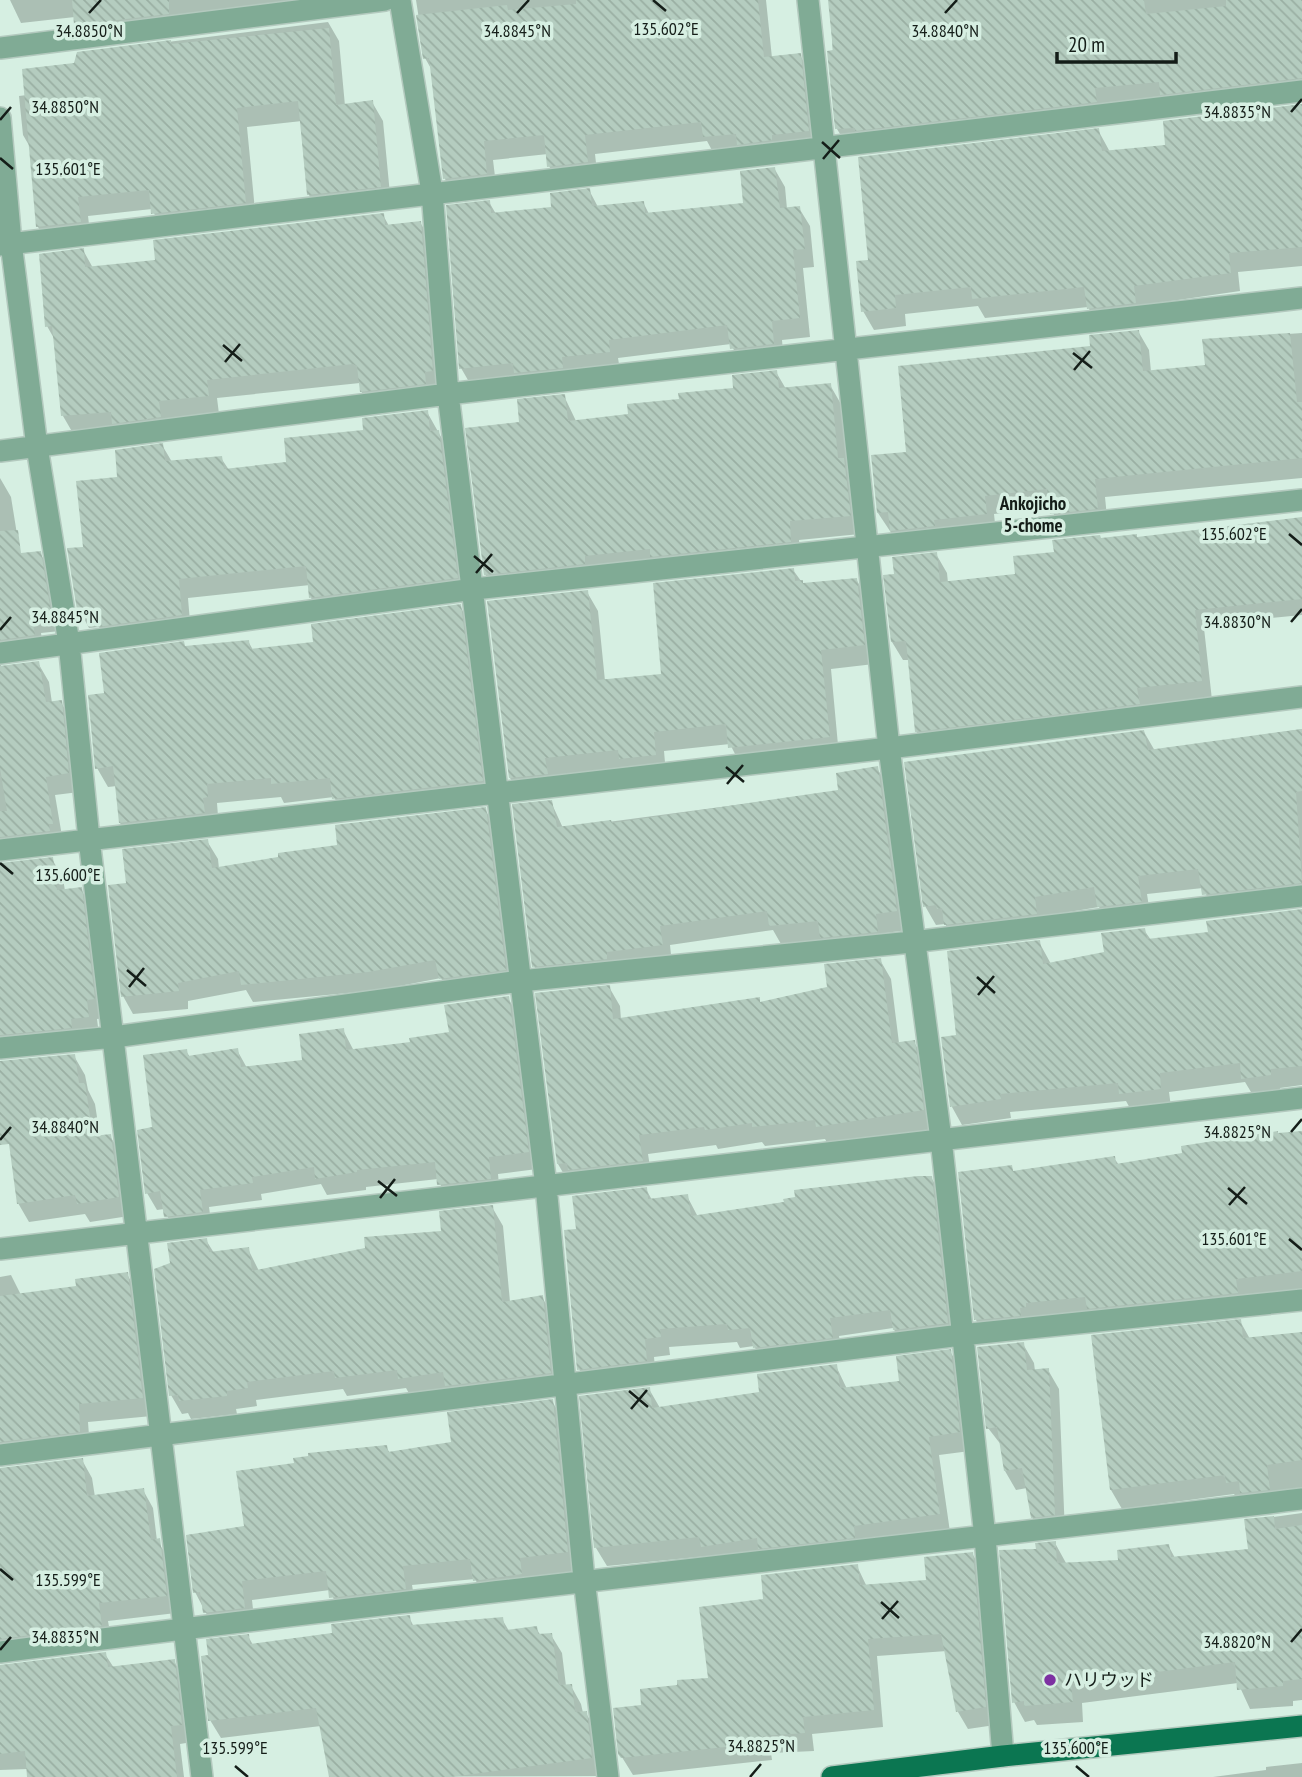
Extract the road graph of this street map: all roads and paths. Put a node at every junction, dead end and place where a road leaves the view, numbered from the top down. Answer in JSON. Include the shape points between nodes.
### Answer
{"nodes":[{"id":1,"x":385,"y":0,"type":"edge"},
{"id":2,"x":400,"y":0,"type":"edge"},
{"id":3,"x":808,"y":0,"type":"edge"},
{"id":4,"x":0,"y":48,"type":"edge"},
{"id":5,"x":1302,"y":91,"type":"edge"},
{"id":6,"x":0,"y":118,"type":"edge"},
{"id":7,"x":824,"y":145,"type":"junction"},
{"id":8,"x":432,"y":192,"type":"junction"},
{"id":9,"x":6,"y":244,"type":"edge"},
{"id":10,"x":1302,"y":298,"type":"edge"},
{"id":11,"x":847,"y":351,"type":"junction"},
{"id":12,"x":448,"y":394,"type":"junction"},
{"id":13,"x":37,"y":447,"type":"junction"},
{"id":14,"x":0,"y":451,"type":"edge"},
{"id":15,"x":1302,"y":500,"type":"edge"},
{"id":16,"x":869,"y":549,"type":"junction"},
{"id":17,"x":474,"y":589,"type":"junction"},
{"id":18,"x":69,"y":643,"type":"junction"},
{"id":19,"x":0,"y":653,"type":"edge"},
{"id":20,"x":1302,"y":696,"type":"edge"},
{"id":21,"x":889,"y":748,"type":"junction"},
{"id":22,"x":498,"y":791,"type":"junction"},
{"id":23,"x":89,"y":839,"type":"junction"},
{"id":24,"x":0,"y":850,"type":"edge"},
{"id":25,"x":1302,"y":896,"type":"edge"},
{"id":26,"x":912,"y":942,"type":"junction"},
{"id":27,"x":520,"y":981,"type":"junction"},
{"id":28,"x":114,"y":1037,"type":"junction"},
{"id":29,"x":0,"y":1048,"type":"edge"},
{"id":30,"x":1302,"y":1098,"type":"edge"},
{"id":31,"x":941,"y":1139,"type":"junction"},
{"id":32,"x":546,"y":1186,"type":"junction"},
{"id":33,"x":137,"y":1233,"type":"junction"},
{"id":34,"x":0,"y":1249,"type":"edge"},
{"id":35,"x":1302,"y":1300,"type":"edge"},
{"id":36,"x":961,"y":1335,"type":"junction"},
{"id":37,"x":566,"y":1382,"type":"junction"},
{"id":38,"x":160,"y":1437,"type":"junction"},
{"id":39,"x":0,"y":1455,"type":"edge"},
{"id":40,"x":1302,"y":1499,"type":"edge"},
{"id":41,"x":985,"y":1537,"type":"junction"},
{"id":42,"x":583,"y":1579,"type":"junction"},
{"id":43,"x":182,"y":1628,"type":"junction"},
{"id":44,"x":0,"y":1652,"type":"edge"},
{"id":45,"x":1302,"y":1726,"type":"edge"},
{"id":46,"x":1003,"y":1756,"type":"junction"},
{"id":47,"x":202,"y":1777,"type":"edge"},
{"id":48,"x":608,"y":1777,"type":"edge"},
{"id":49,"x":832,"y":1777,"type":"edge"}],
"edges":[{"from":1,"to":4,"type":"street"},
{"from":2,"to":8,"type":"street"},
{"from":3,"to":7,"type":"street"},
{"from":5,"to":7,"type":"street"},
{"from":6,"to":9,"type":"street"},
{"from":7,"to":8,"type":"street"},
{"from":7,"to":11,"type":"street"},
{"from":8,"to":9,"type":"street"},
{"from":8,"to":12,"type":"street"},
{"from":9,"to":13,"type":"street"},
{"from":10,"to":11,"type":"street"},
{"from":11,"to":12,"type":"street"},
{"from":11,"to":16,"type":"street"},
{"from":12,"to":13,"type":"street"},
{"from":12,"to":17,"type":"street"},
{"from":13,"to":14,"type":"street"},
{"from":13,"to":18,"type":"street"},
{"from":15,"to":16,"type":"street"},
{"from":16,"to":17,"type":"street"},
{"from":16,"to":21,"type":"street"},
{"from":17,"to":18,"type":"street"},
{"from":17,"to":22,"type":"street"},
{"from":18,"to":19,"type":"street"},
{"from":18,"to":23,"type":"street"},
{"from":20,"to":21,"type":"street"},
{"from":21,"to":22,"type":"street"},
{"from":21,"to":26,"type":"street"},
{"from":22,"to":23,"type":"street"},
{"from":22,"to":27,"type":"street"},
{"from":23,"to":24,"type":"street"},
{"from":23,"to":28,"type":"street"},
{"from":25,"to":26,"type":"street"},
{"from":26,"to":27,"type":"street"},
{"from":26,"to":31,"type":"street"},
{"from":27,"to":28,"type":"street"},
{"from":27,"to":32,"type":"street"},
{"from":28,"to":29,"type":"street"},
{"from":28,"to":33,"type":"street"},
{"from":30,"to":31,"type":"street"},
{"from":31,"to":32,"type":"street"},
{"from":31,"to":36,"type":"street"},
{"from":32,"to":33,"type":"street"},
{"from":32,"to":37,"type":"street"},
{"from":33,"to":34,"type":"street"},
{"from":33,"to":38,"type":"street"},
{"from":35,"to":36,"type":"street"},
{"from":36,"to":37,"type":"street"},
{"from":36,"to":41,"type":"street"},
{"from":37,"to":38,"type":"street"},
{"from":37,"to":42,"type":"street"},
{"from":38,"to":39,"type":"street"},
{"from":38,"to":43,"type":"street"},
{"from":40,"to":41,"type":"street"},
{"from":41,"to":42,"type":"street"},
{"from":41,"to":46,"type":"street"},
{"from":42,"to":43,"type":"street"},
{"from":42,"to":48,"type":"street"},
{"from":43,"to":44,"type":"street"},
{"from":43,"to":47,"type":"street"},
{"from":45,"to":46,"type":"main road"},
{"from":46,"to":49,"type":"main road"}]}
